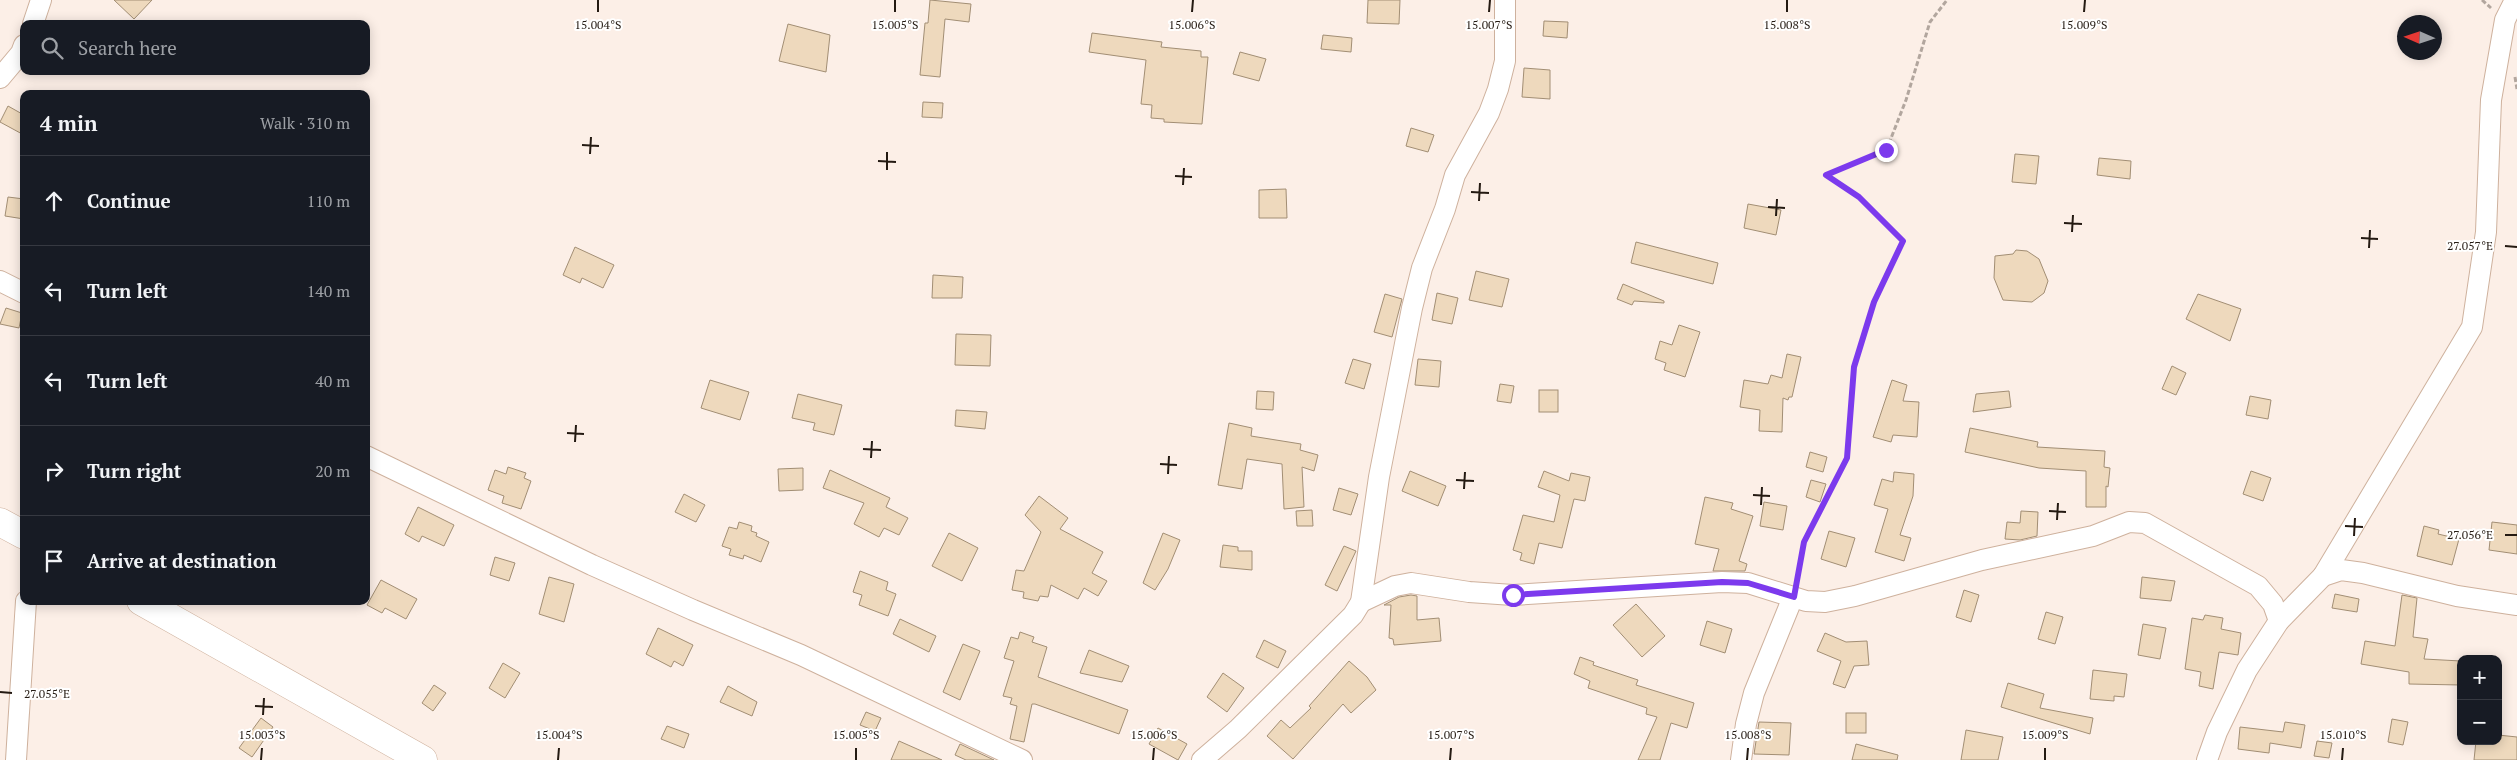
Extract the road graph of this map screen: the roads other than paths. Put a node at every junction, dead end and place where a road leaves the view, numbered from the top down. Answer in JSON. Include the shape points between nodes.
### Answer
{"nodes":[{"id":1,"x":41,"y":0,"type":"edge"},
{"id":2,"x":1505,"y":0,"type":"edge"},
{"id":3,"x":2514,"y":0,"type":"edge"},
{"id":4,"x":34,"y":20,"type":"edge"},
{"id":5,"x":20,"y":53,"type":"edge"},
{"id":6,"x":0,"y":78,"type":"edge"},
{"id":7,"x":0,"y":281,"type":"edge"},
{"id":8,"x":20,"y":291,"type":"edge"},
{"id":9,"x":370,"y":458,"type":"edge"},
{"id":10,"x":0,"y":522,"type":"edge"},
{"id":11,"x":20,"y":533,"type":"edge"},
{"id":12,"x":2323,"y":576,"type":"junction"},
{"id":13,"x":1794,"y":597,"type":"junction"},
{"id":14,"x":1361,"y":602,"type":"junction"},
{"id":15,"x":26,"y":605,"type":"edge"},
{"id":16,"x":148,"y":605,"type":"edge"},
{"id":17,"x":2517,"y":605,"type":"edge"},
{"id":18,"x":2279,"y":621,"type":"junction"},
{"id":19,"x":16,"y":760,"type":"edge"},
{"id":20,"x":423,"y":760,"type":"edge"},
{"id":21,"x":1022,"y":760,"type":"edge"},
{"id":22,"x":1202,"y":760,"type":"edge"},
{"id":23,"x":1741,"y":760,"type":"edge"},
{"id":24,"x":2207,"y":760,"type":"edge"}],
"edges":[{"from":1,"to":4,"type":"street"},
{"from":2,"to":14,"type":"street","via":[[1505,62],[1498,89],[1489,113],[1455,175],[1446,209],[1422,268],[1412,308],[1379,477]]},
{"from":3,"to":12,"type":"street","via":[[2505,20],[2491,100],[2486,232],[2472,327]]},
{"from":5,"to":6,"type":"street"},
{"from":7,"to":8,"type":"street"},
{"from":9,"to":21,"type":"street","via":[[592,566],[801,655]]},
{"from":10,"to":11,"type":"main road"},
{"from":12,"to":17,"type":"street","via":[[2341,570],[2363,573],[2457,596]]},
{"from":12,"to":18,"type":"street"},
{"from":13,"to":14,"type":"street","via":[[1748,583],[1722,582],[1513,595],[1411,583],[1394,586]]},
{"from":13,"to":18,"type":"street","via":[[1825,602],[1855,596],[1982,560],[2093,536],[2129,522],[2144,524],[2258,586],[2273,604]]},
{"from":13,"to":23,"type":"street","via":[[1754,693]]},
{"from":14,"to":22,"type":"street","via":[[1352,615],[1245,722]]},
{"from":15,"to":19,"type":"street"},
{"from":16,"to":20,"type":"main road"},
{"from":18,"to":24,"type":"street","via":[[2247,670]]}]}
